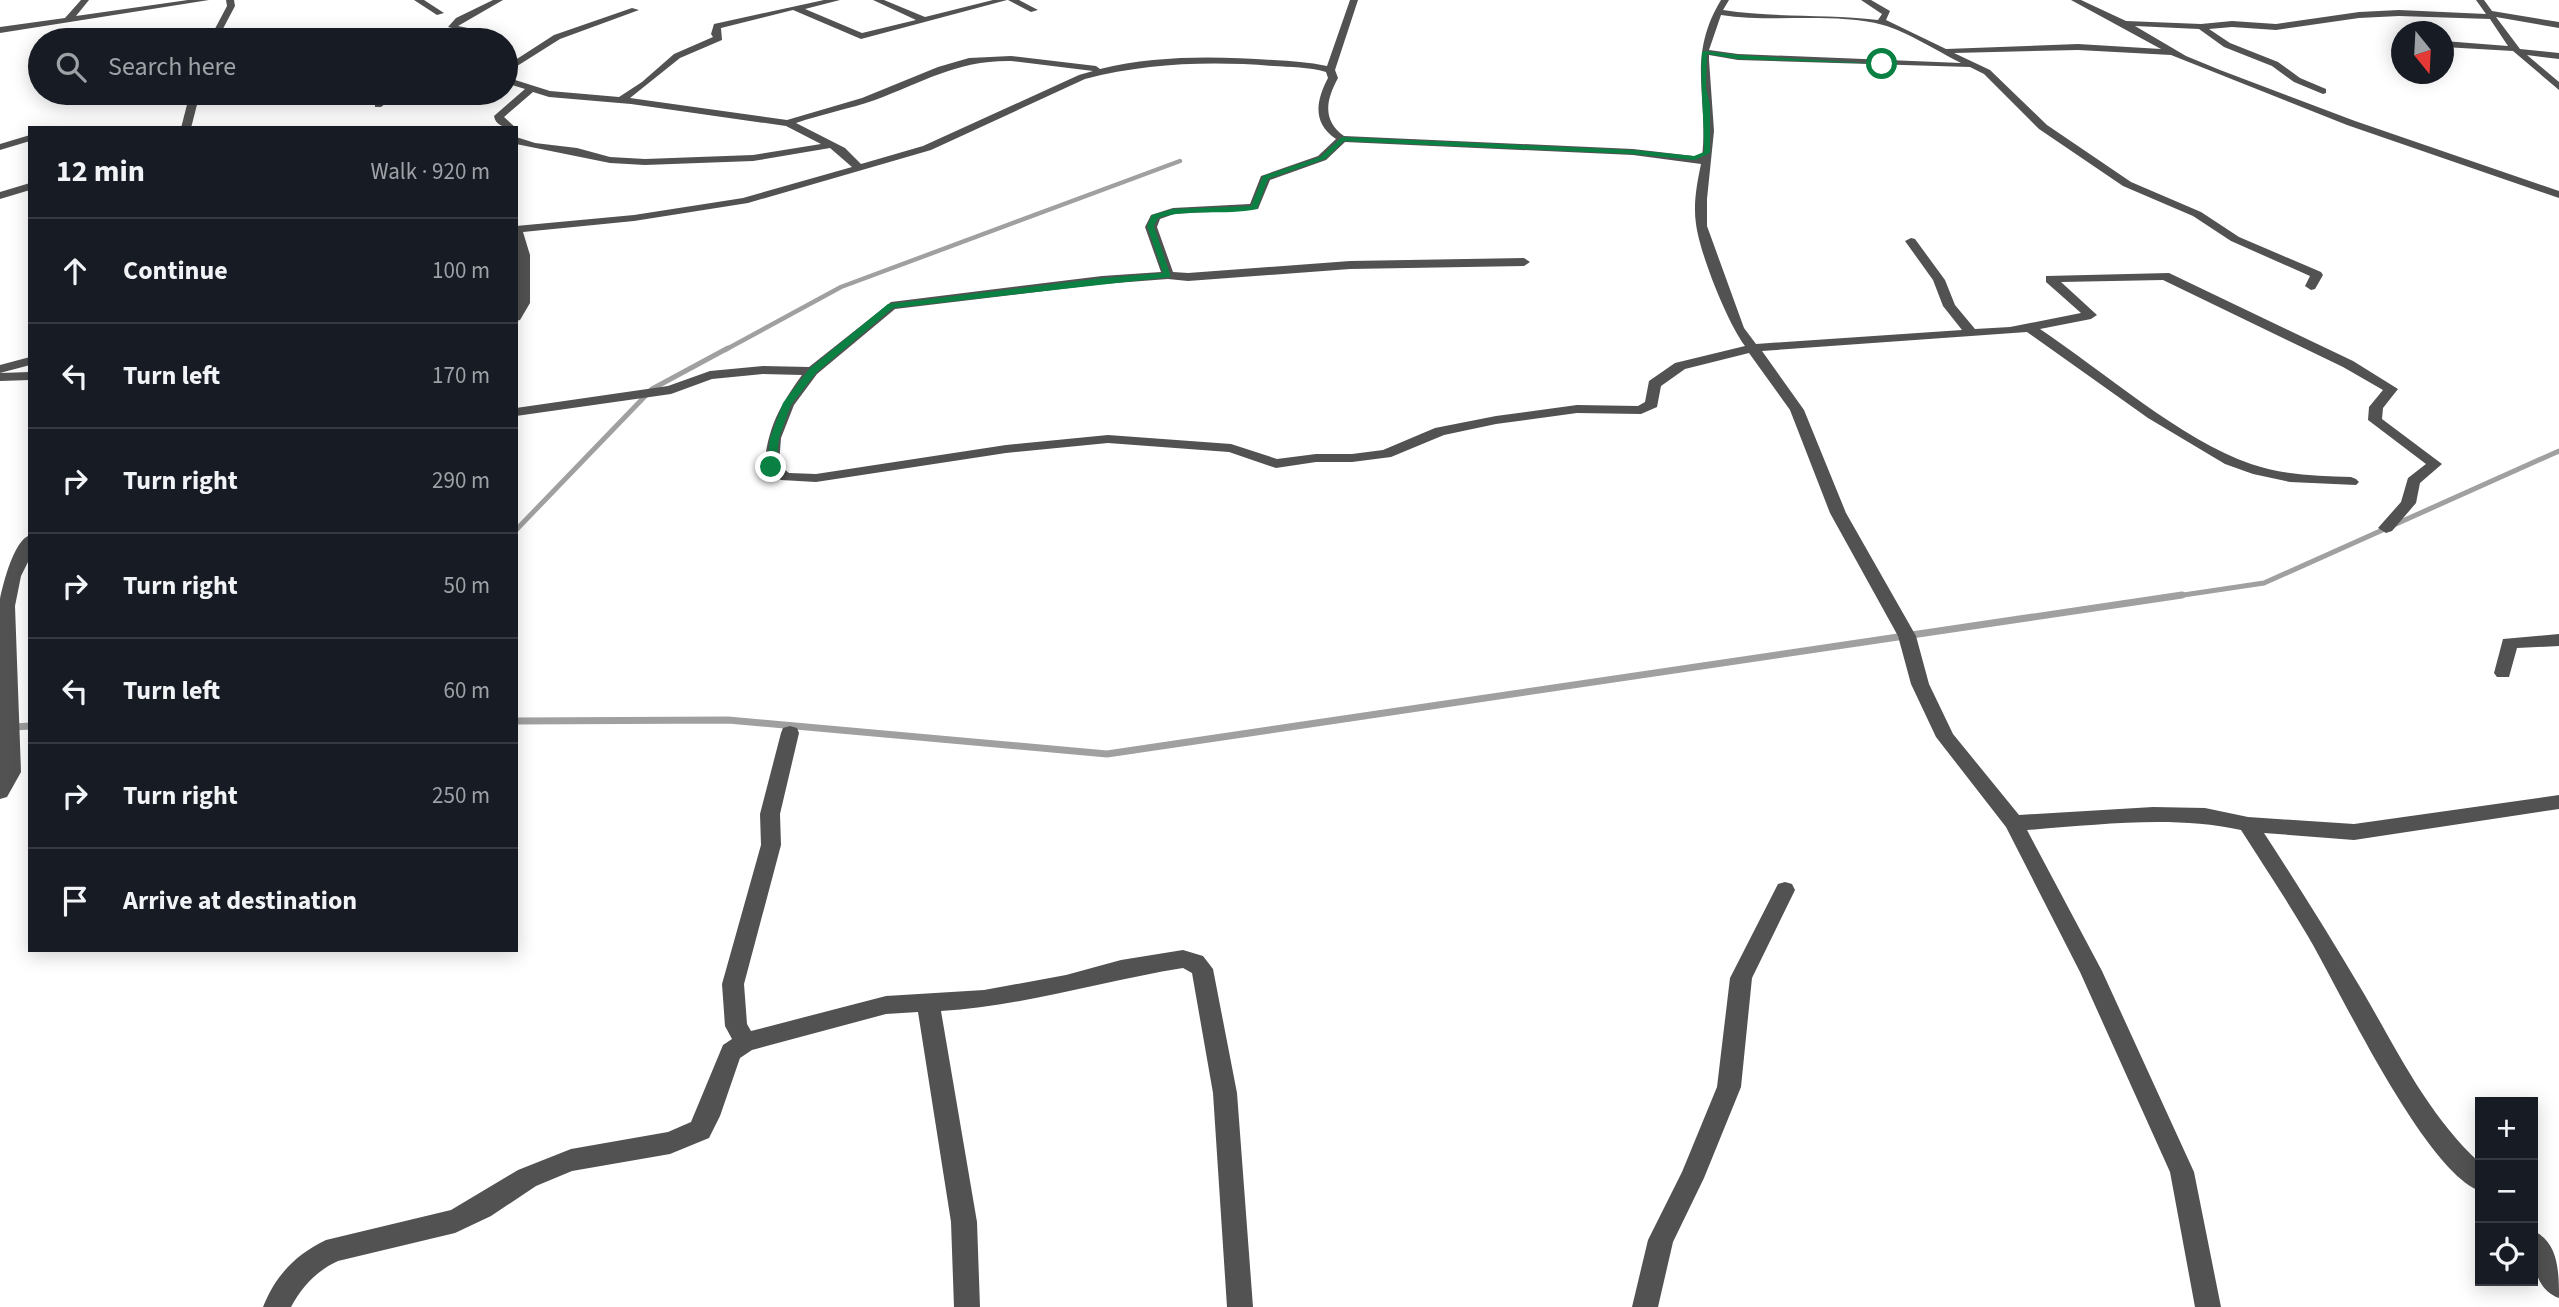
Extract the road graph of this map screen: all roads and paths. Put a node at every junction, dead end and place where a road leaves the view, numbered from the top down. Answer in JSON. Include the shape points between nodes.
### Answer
{"nodes":[{"id":1,"x":85,"y":0,"type":"edge"},
{"id":2,"x":205,"y":0,"type":"edge"},
{"id":3,"x":230,"y":0,"type":"edge"},
{"id":4,"x":419,"y":0,"type":"edge"},
{"id":5,"x":499,"y":0,"type":"edge"},
{"id":6,"x":787,"y":0,"type":"edge"},
{"id":7,"x":835,"y":0,"type":"edge"},
{"id":8,"x":877,"y":0,"type":"edge"},
{"id":9,"x":1003,"y":0,"type":"edge"},
{"id":10,"x":1012,"y":0,"type":"edge"},
{"id":11,"x":1354,"y":0,"type":"edge"},
{"id":12,"x":1725,"y":0,"type":"edge"},
{"id":13,"x":1865,"y":0,"type":"edge"},
{"id":14,"x":2075,"y":0,"type":"edge"},
{"id":15,"x":2480,"y":0,"type":"edge"},
{"id":16,"x":796,"y":8,"type":"junction"},
{"id":17,"x":635,"y":10,"type":"dead end"},
{"id":18,"x":1034,"y":10,"type":"dead end"},
{"id":19,"x":1718,"y":12,"type":"junction"},
{"id":20,"x":440,"y":13,"type":"dead end"},
{"id":21,"x":2491,"y":15,"type":"junction"},
{"id":22,"x":68,"y":20,"type":"junction"},
{"id":23,"x":924,"y":20,"type":"junction"},
{"id":24,"x":2120,"y":20,"type":"junction"},
{"id":25,"x":1881,"y":21,"type":"junction"},
{"id":26,"x":2559,"y":25,"type":"edge"},
{"id":27,"x":2201,"y":27,"type":"junction"},
{"id":28,"x":219,"y":28,"type":"edge"},
{"id":29,"x":457,"y":28,"type":"edge"},
{"id":30,"x":0,"y":30,"type":"edge"},
{"id":31,"x":2454,"y":45,"type":"edge"},
{"id":32,"x":1936,"y":49,"type":"junction"},
{"id":33,"x":2517,"y":50,"type":"junction"},
{"id":34,"x":1705,"y":52,"type":"junction"},
{"id":35,"x":2173,"y":52,"type":"junction"},
{"id":36,"x":2559,"y":56,"type":"edge"},
{"id":37,"x":518,"y":62,"type":"edge"},
{"id":38,"x":1974,"y":65,"type":"junction"},
{"id":39,"x":1102,"y":70,"type":"junction"},
{"id":40,"x":1330,"y":70,"type":"junction"},
{"id":41,"x":518,"y":84,"type":"edge"},
{"id":42,"x":2559,"y":87,"type":"edge"},
{"id":43,"x":531,"y":89,"type":"junction"},
{"id":44,"x":2323,"y":91,"type":"dead end"},
{"id":45,"x":518,"y":100,"type":"edge"},
{"id":46,"x":619,"y":101,"type":"junction"},
{"id":47,"x":192,"y":105,"type":"edge"},
{"id":48,"x":512,"y":105,"type":"edge"},
{"id":49,"x":788,"y":123,"type":"junction"},
{"id":50,"x":187,"y":126,"type":"edge"},
{"id":51,"x":508,"y":126,"type":"edge"},
{"id":52,"x":28,"y":139,"type":"edge"},
{"id":53,"x":1342,"y":139,"type":"junction"},
{"id":54,"x":518,"y":141,"type":"edge"},
{"id":55,"x":832,"y":145,"type":"junction"},
{"id":56,"x":0,"y":147,"type":"edge"},
{"id":57,"x":1703,"y":158,"type":"junction"},
{"id":58,"x":859,"y":168,"type":"junction"},
{"id":59,"x":28,"y":187,"type":"edge"},
{"id":60,"x":2559,"y":195,"type":"edge"},
{"id":61,"x":0,"y":196,"type":"edge"},
{"id":62,"x":518,"y":229,"type":"edge"},
{"id":63,"x":518,"y":232,"type":"edge"},
{"id":64,"x":1910,"y":241,"type":"dead end"},
{"id":65,"x":1524,"y":262,"type":"dead end"},
{"id":66,"x":1168,"y":275,"type":"junction"},
{"id":67,"x":2311,"y":286,"type":"dead end"},
{"id":68,"x":519,"y":294,"type":"edge"},
{"id":69,"x":518,"y":314,"type":"edge"},
{"id":70,"x":2030,"y":328,"type":"junction"},
{"id":71,"x":1971,"y":333,"type":"junction"},
{"id":72,"x":1754,"y":348,"type":"junction"},
{"id":73,"x":28,"y":362,"type":"edge"},
{"id":74,"x":0,"y":369,"type":"edge"},
{"id":75,"x":813,"y":371,"type":"junction"},
{"id":76,"x":28,"y":376,"type":"edge"},
{"id":77,"x":0,"y":377,"type":"edge"},
{"id":78,"x":518,"y":412,"type":"edge"},
{"id":79,"x":2351,"y":482,"type":"dead end"},
{"id":80,"x":2386,"y":528,"type":"dead end"},
{"id":81,"x":28,"y":544,"type":"edge"},
{"id":82,"x":2559,"y":640,"type":"edge"},
{"id":83,"x":2503,"y":673,"type":"dead end"},
{"id":84,"x":790,"y":733,"type":"dead end"},
{"id":85,"x":0,"y":792,"type":"edge"},
{"id":86,"x":2559,"y":802,"type":"edge"},
{"id":87,"x":2014,"y":823,"type":"junction"},
{"id":88,"x":2248,"y":824,"type":"junction"},
{"id":89,"x":1785,"y":890,"type":"dead end"},
{"id":90,"x":928,"y":1002,"type":"junction"},
{"id":91,"x":746,"y":1042,"type":"junction"},
{"id":92,"x":2475,"y":1174,"type":"edge"},
{"id":93,"x":2538,"y":1251,"type":"edge"},
{"id":94,"x":2559,"y":1285,"type":"edge"},
{"id":95,"x":276,"y":1307,"type":"edge"},
{"id":96,"x":967,"y":1307,"type":"edge"},
{"id":97,"x":1240,"y":1307,"type":"edge"},
{"id":98,"x":1645,"y":1307,"type":"edge"},
{"id":99,"x":2208,"y":1307,"type":"edge"}],
"edges":[{"from":1,"to":22,"type":"street"},
{"from":2,"to":22,"type":"street"},
{"from":3,"to":28,"type":"street"},
{"from":4,"to":20,"type":"street"},
{"from":5,"to":29,"type":"street","via":[[467,15],[452,27]]},
{"from":6,"to":16,"type":"street","via":[[797,4]]},
{"from":7,"to":16,"type":"street"},
{"from":8,"to":23,"type":"street"},
{"from":9,"to":23,"type":"street"},
{"from":10,"to":18,"type":"street"},
{"from":11,"to":40,"type":"street"},
{"from":12,"to":19,"type":"street"},
{"from":13,"to":25,"type":"street","via":[[1887,13]]},
{"from":14,"to":24,"type":"street"},
{"from":15,"to":21,"type":"street"},
{"from":16,"to":23,"type":"street","via":[[861,36]]},
{"from":16,"to":46,"type":"street","via":[[717,26],[719,38],[677,56]]},
{"from":17,"to":37,"type":"street","via":[[557,37]]},
{"from":19,"to":25,"type":"street"},
{"from":19,"to":34,"type":"street"},
{"from":21,"to":26,"type":"street"},
{"from":21,"to":27,"type":"street","via":[[2399,13],[2276,27]]},
{"from":21,"to":33,"type":"street"},
{"from":22,"to":30,"type":"street"},
{"from":24,"to":27,"type":"street"},
{"from":24,"to":35,"type":"street"},
{"from":25,"to":32,"type":"street"},
{"from":27,"to":44,"type":"street","via":[[2227,45],[2275,64]]},
{"from":31,"to":33,"type":"street"},
{"from":32,"to":35,"type":"street","via":[[2078,47]]},
{"from":32,"to":38,"type":"street"},
{"from":33,"to":36,"type":"street"},
{"from":33,"to":42,"type":"street"},
{"from":34,"to":38,"type":"street","via":[[1873,64]]},
{"from":34,"to":57,"type":"street","via":[[1703,88],[1709,131]]},
{"from":35,"to":60,"type":"street","via":[[2351,123]]},
{"from":38,"to":67,"type":"street","via":[[1994,78],[2043,127],[2127,184],[2317,275]]},
{"from":39,"to":40,"type":"street","via":[[1241,61]]},
{"from":39,"to":49,"type":"street","via":[[974,60]]},
{"from":39,"to":58,"type":"street","via":[[927,148]]},
{"from":40,"to":53,"type":"street","via":[[1333,78],[1325,93],[1322,117]]},
{"from":41,"to":43,"type":"street"},
{"from":43,"to":45,"type":"street"},
{"from":43,"to":46,"type":"street"},
{"from":46,"to":49,"type":"street"},
{"from":47,"to":50,"type":"street"},
{"from":48,"to":51,"type":"street","via":[[499,116]]},
{"from":49,"to":55,"type":"street"},
{"from":52,"to":56,"type":"street"},
{"from":53,"to":57,"type":"street"},
{"from":53,"to":66,"type":"street","via":[[1322,158],[1265,178],[1254,207],[1173,211],[1155,217],[1151,226]]},
{"from":54,"to":55,"type":"street","via":[[610,160],[645,162],[753,158]]},
{"from":55,"to":58,"type":"street"},
{"from":57,"to":72,"type":"street","via":[[1700,226],[1738,327]]},
{"from":58,"to":62,"type":"street","via":[[744,201]]},
{"from":59,"to":61,"type":"street"},
{"from":63,"to":68,"type":"street","via":[[525,271]]},
{"from":64,"to":71,"type":"street"},
{"from":65,"to":66,"type":"street"},
{"from":66,"to":75,"type":"street","via":[[891,306]]},
{"from":68,"to":69,"type":"street","via":[[524,303]]},
{"from":70,"to":71,"type":"street"},
{"from":70,"to":79,"type":"street","via":[[2232,463],[2300,480]]},
{"from":70,"to":80,"type":"street","via":[[2091,315],[2050,279],[2165,276],[2348,364],[2391,389],[2376,407],[2375,420],[2435,464],[2413,481],[2408,503]]},
{"from":71,"to":72,"type":"street"},
{"from":72,"to":75,"type":"street","via":[[1681,366],[1654,384],[1652,404],[1641,410],[1577,409],[1496,420],[1440,431],[1386,454],[1276,464],[1231,448],[1108,439],[1006,449],[816,478],[786,477],[771,467],[774,438],[787,405]]},
{"from":72,"to":87,"type":"street","via":[[1797,410],[1839,513],[1901,624],[1920,684],[1945,737]]},
{"from":73,"to":74,"type":"street"},
{"from":75,"to":78,"type":"street","via":[[710,375],[671,390]]},
{"from":76,"to":77,"type":"street"},
{"from":81,"to":85,"type":"street","via":[[13,576],[7,606],[11,772]]},
{"from":82,"to":83,"type":"street","via":[[2509,643]]},
{"from":84,"to":91,"type":"street","via":[[770,814],[771,845],[733,984],[736,1026]]},
{"from":86,"to":88,"type":"street","via":[[2354,832]]},
{"from":87,"to":88,"type":"street","via":[[2153,814],[2205,815]]},
{"from":87,"to":99,"type":"street","via":[[2091,971],[2182,1171]]},
{"from":88,"to":92,"type":"street","via":[[2316,930],[2422,1116]]},
{"from":89,"to":98,"type":"street","via":[[1741,978],[1729,1087],[1661,1240]]},
{"from":90,"to":91,"type":"street","via":[[886,1005]]},
{"from":90,"to":96,"type":"street","via":[[964,1222]]},
{"from":90,"to":97,"type":"street","via":[[984,999],[1121,969],[1183,959],[1195,962],[1202,969],[1225,1093]]},
{"from":91,"to":95,"type":"street","via":[[731,1052],[700,1130],[670,1143],[572,1160],[527,1178],[455,1220],[335,1250],[316,1258],[292,1279]]},
{"from":93,"to":94,"type":"street"}]}
